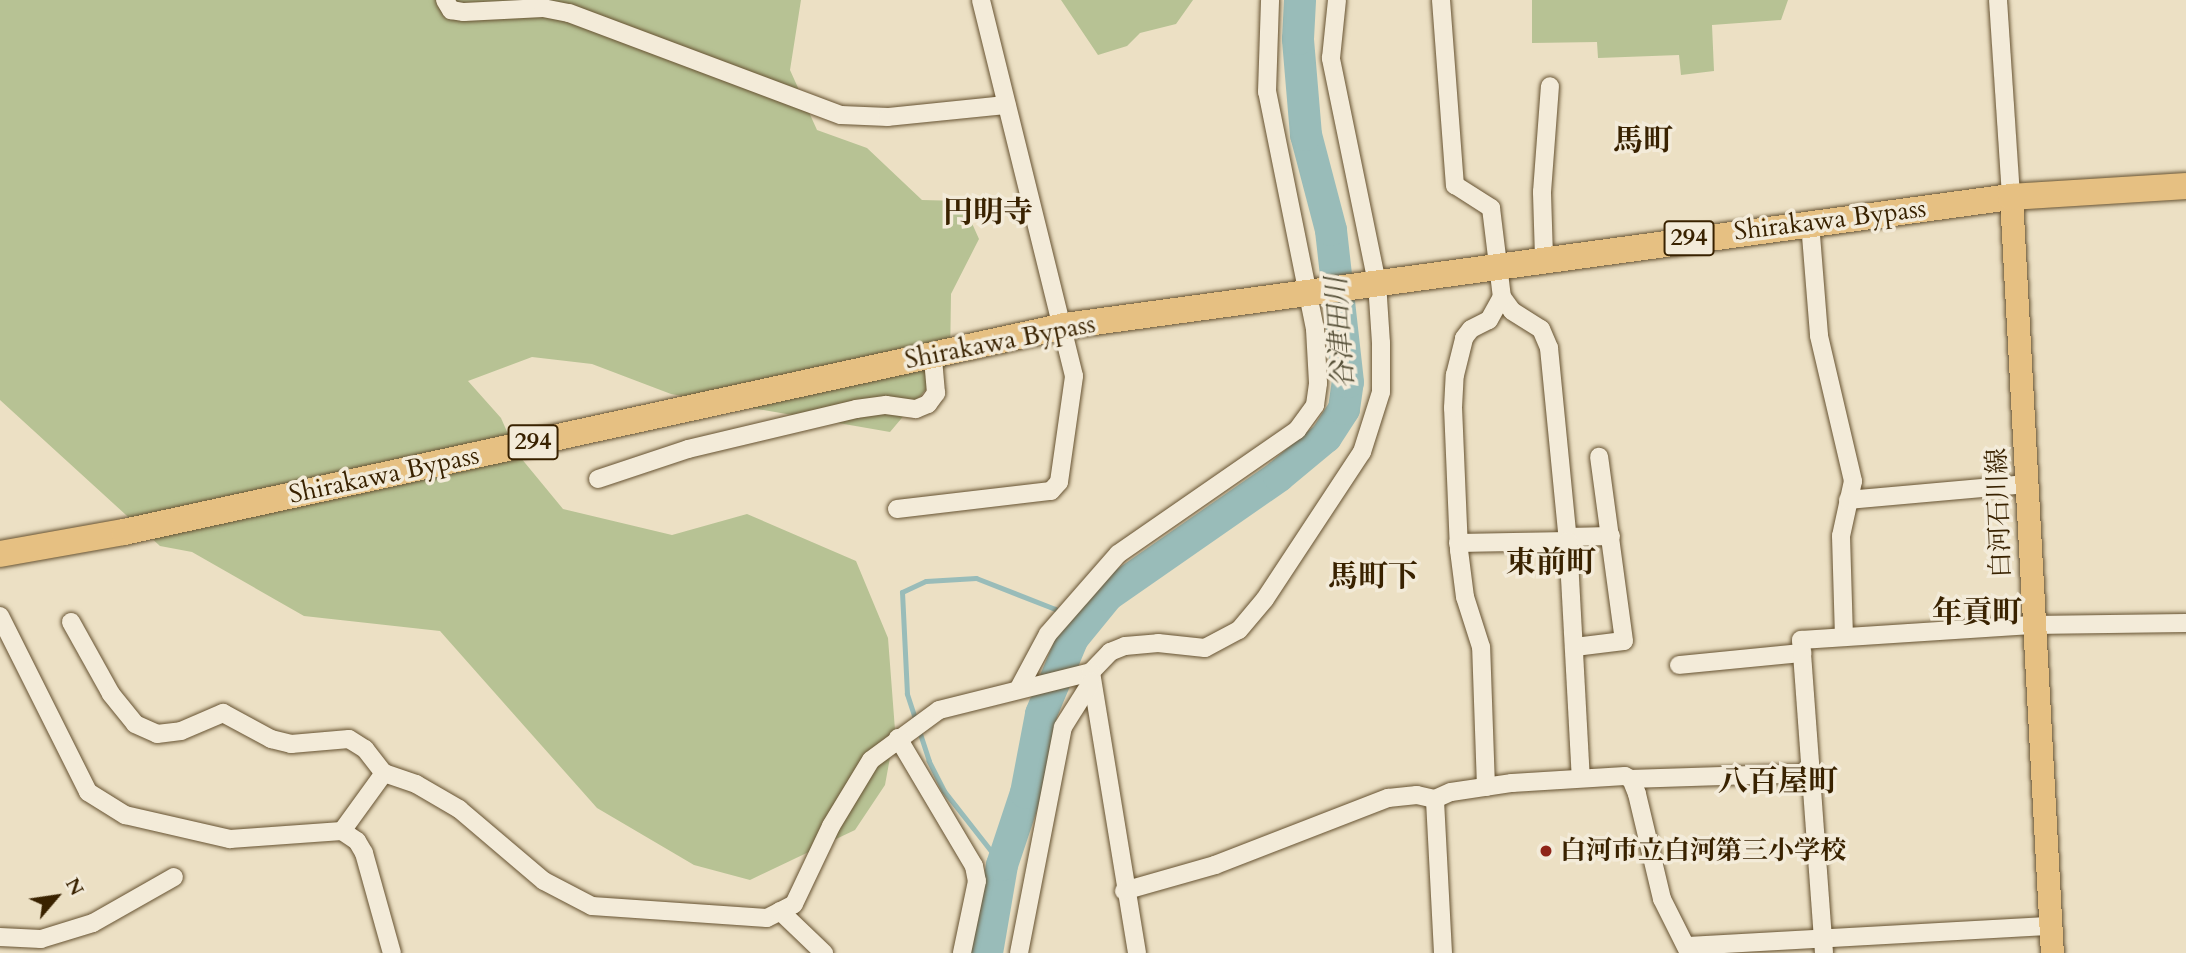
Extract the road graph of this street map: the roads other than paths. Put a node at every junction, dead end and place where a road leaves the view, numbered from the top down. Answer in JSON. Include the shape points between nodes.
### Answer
{"nodes":[{"id":1,"x":445,"y":0,"type":"edge"},
{"id":2,"x":981,"y":0,"type":"edge"},
{"id":3,"x":1270,"y":0,"type":"edge"},
{"id":4,"x":1337,"y":0,"type":"edge"},
{"id":5,"x":1441,"y":0,"type":"edge"},
{"id":6,"x":1998,"y":0,"type":"edge"},
{"id":7,"x":1550,"y":86,"type":"dead end"},
{"id":8,"x":1006,"y":105,"type":"junction"},
{"id":9,"x":2186,"y":186,"type":"edge"},
{"id":10,"x":2011,"y":197,"type":"junction"},
{"id":11,"x":1810,"y":223,"type":"junction"},
{"id":12,"x":1544,"y":257,"type":"junction"},
{"id":13,"x":1500,"y":265,"type":"junction"},
{"id":14,"x":1372,"y":283,"type":"junction"},
{"id":15,"x":1312,"y":291,"type":"junction"},
{"id":16,"x":1502,"y":297,"type":"junction"},
{"id":17,"x":1065,"y":326,"type":"junction"},
{"id":18,"x":933,"y":355,"type":"junction"},
{"id":19,"x":1599,"y":457,"type":"dead end"},
{"id":20,"x":598,"y":479,"type":"dead end"},
{"id":21,"x":2026,"y":484,"type":"junction"},
{"id":22,"x":1848,"y":500,"type":"junction"},
{"id":23,"x":897,"y":509,"type":"dead end"},
{"id":24,"x":1611,"y":536,"type":"junction"},
{"id":25,"x":1568,"y":539,"type":"junction"},
{"id":26,"x":1458,"y":543,"type":"junction"},
{"id":27,"x":0,"y":554,"type":"edge"},
{"id":28,"x":0,"y":617,"type":"edge"},
{"id":29,"x":71,"y":622,"type":"dead end"},
{"id":30,"x":2186,"y":623,"type":"edge"},
{"id":31,"x":2032,"y":625,"type":"junction"},
{"id":32,"x":1844,"y":636,"type":"junction"},
{"id":33,"x":1575,"y":647,"type":"junction"},
{"id":34,"x":1802,"y":653,"type":"junction"},
{"id":35,"x":1679,"y":665,"type":"dead end"},
{"id":36,"x":1091,"y":676,"type":"junction"},
{"id":37,"x":1019,"y":688,"type":"junction"},
{"id":38,"x":902,"y":735,"type":"junction"},
{"id":39,"x":384,"y":773,"type":"junction"},
{"id":40,"x":1813,"y":773,"type":"junction"},
{"id":41,"x":1581,"y":779,"type":"junction"},
{"id":42,"x":1631,"y":779,"type":"junction"},
{"id":43,"x":1486,"y":787,"type":"junction"},
{"id":44,"x":1435,"y":799,"type":"junction"},
{"id":45,"x":342,"y":831,"type":"junction"},
{"id":46,"x":174,"y":877,"type":"dead end"},
{"id":47,"x":1124,"y":891,"type":"junction"},
{"id":48,"x":780,"y":911,"type":"junction"},
{"id":49,"x":2050,"y":926,"type":"junction"},
{"id":50,"x":0,"y":937,"type":"edge"},
{"id":51,"x":1824,"y":945,"type":"edge"},
{"id":52,"x":1688,"y":950,"type":"edge"},
{"id":53,"x":392,"y":953,"type":"edge"},
{"id":54,"x":824,"y":953,"type":"edge"},
{"id":55,"x":962,"y":953,"type":"edge"},
{"id":56,"x":1019,"y":953,"type":"edge"},
{"id":57,"x":1137,"y":953,"type":"edge"},
{"id":58,"x":1443,"y":953,"type":"edge"},
{"id":59,"x":2052,"y":953,"type":"edge"}],
"edges":[{"from":1,"to":8,"type":"street","via":[[451,10],[464,12],[500,8],[569,13],[841,115],[887,117]]},
{"from":2,"to":8,"type":"street"},
{"from":3,"to":15,"type":"street","via":[[1267,92]]},
{"from":4,"to":14,"type":"street","via":[[1331,58]]},
{"from":5,"to":13,"type":"street","via":[[1455,184],[1491,208]]},
{"from":6,"to":10,"type":"street"},
{"from":7,"to":12,"type":"street","via":[[1542,192]]},
{"from":8,"to":17,"type":"street"},
{"from":9,"to":10,"type":"highway","number":"294"},
{"from":10,"to":11,"type":"highway","name":"Shirakawa Bypass","number":"294"},
{"from":10,"to":21,"type":"main road","name":"白河石川線"},
{"from":11,"to":12,"type":"highway","name":"Shirakawa Bypass","number":"294"},
{"from":11,"to":22,"type":"street","via":[[1819,336],[1853,481]]},
{"from":12,"to":13,"type":"highway","name":"Shirakawa Bypass","number":"294"},
{"from":13,"to":14,"type":"highway","name":"Shirakawa Bypass","number":"294"},
{"from":13,"to":16,"type":"street"},
{"from":14,"to":15,"type":"highway","name":"Shirakawa Bypass","number":"294"},
{"from":14,"to":36,"type":"street","via":[[1381,391],[1362,452],[1265,599],[1239,630],[1205,648],[1158,643],[1125,646],[1110,652]]},
{"from":15,"to":17,"type":"highway","name":"Shirakawa Bypass","number":"294"},
{"from":15,"to":37,"type":"street","via":[[1318,383],[1315,405],[1297,430],[1118,554],[1048,634]]},
{"from":16,"to":25,"type":"street","via":[[1512,311],[1541,329],[1549,348]]},
{"from":16,"to":26,"type":"street","via":[[1489,320],[1464,338],[1455,375]]},
{"from":17,"to":18,"type":"highway","name":"Shirakawa Bypass","number":"294"},
{"from":17,"to":23,"type":"street","via":[[1074,376],[1059,482],[1051,491]]},
{"from":18,"to":20,"type":"street","via":[[936,393],[916,409],[886,405],[856,409],[688,449]]},
{"from":18,"to":27,"type":"highway","name":"Shirakawa Bypass","number":"294","via":[[124,532]]},
{"from":19,"to":24,"type":"street"},
{"from":21,"to":22,"type":"street"},
{"from":21,"to":31,"type":"main road","name":"白河石川線"},
{"from":22,"to":32,"type":"street","via":[[1840,536]]},
{"from":24,"to":25,"type":"street"},
{"from":24,"to":33,"type":"street","via":[[1624,641]]},
{"from":25,"to":26,"type":"street"},
{"from":25,"to":33,"type":"street"},
{"from":26,"to":43,"type":"street","via":[[1465,597],[1481,647]]},
{"from":28,"to":45,"type":"street","via":[[88,792],[101,803],[124,815],[214,837]]},
{"from":29,"to":39,"type":"street","via":[[111,694],[135,724],[157,734],[181,731],[223,713],[271,739],[291,744],[349,740],[365,749]]},
{"from":30,"to":31,"type":"street"},
{"from":31,"to":32,"type":"street"},
{"from":31,"to":49,"type":"main road","name":"白河石川線"},
{"from":32,"to":34,"type":"street","via":[[1801,640]]},
{"from":33,"to":41,"type":"street"},
{"from":34,"to":35,"type":"street"},
{"from":34,"to":40,"type":"street"},
{"from":36,"to":37,"type":"street"},
{"from":36,"to":47,"type":"street"},
{"from":36,"to":56,"type":"street","via":[[1063,727]]},
{"from":37,"to":38,"type":"street","via":[[939,710]]},
{"from":38,"to":48,"type":"street","via":[[871,760],[831,826],[794,904]]},
{"from":38,"to":55,"type":"street","via":[[974,866],[977,881]]},
{"from":39,"to":45,"type":"street"},
{"from":39,"to":48,"type":"street","via":[[459,809],[544,881],[592,906],[767,918]]},
{"from":40,"to":42,"type":"street"},
{"from":40,"to":51,"type":"street"},
{"from":41,"to":42,"type":"street"},
{"from":41,"to":43,"type":"street"},
{"from":42,"to":52,"type":"street","via":[[1661,899]]},
{"from":43,"to":44,"type":"street"},
{"from":44,"to":47,"type":"street","via":[[1417,795],[1388,798],[1215,865]]},
{"from":44,"to":58,"type":"street"},
{"from":45,"to":53,"type":"street","via":[[357,841],[364,853]]},
{"from":46,"to":50,"type":"street","via":[[93,923],[41,939]]},
{"from":47,"to":57,"type":"street"},
{"from":48,"to":54,"type":"street"},
{"from":49,"to":51,"type":"street"},
{"from":49,"to":59,"type":"main road","name":"白河石川線"},
{"from":51,"to":52,"type":"street"}]}
